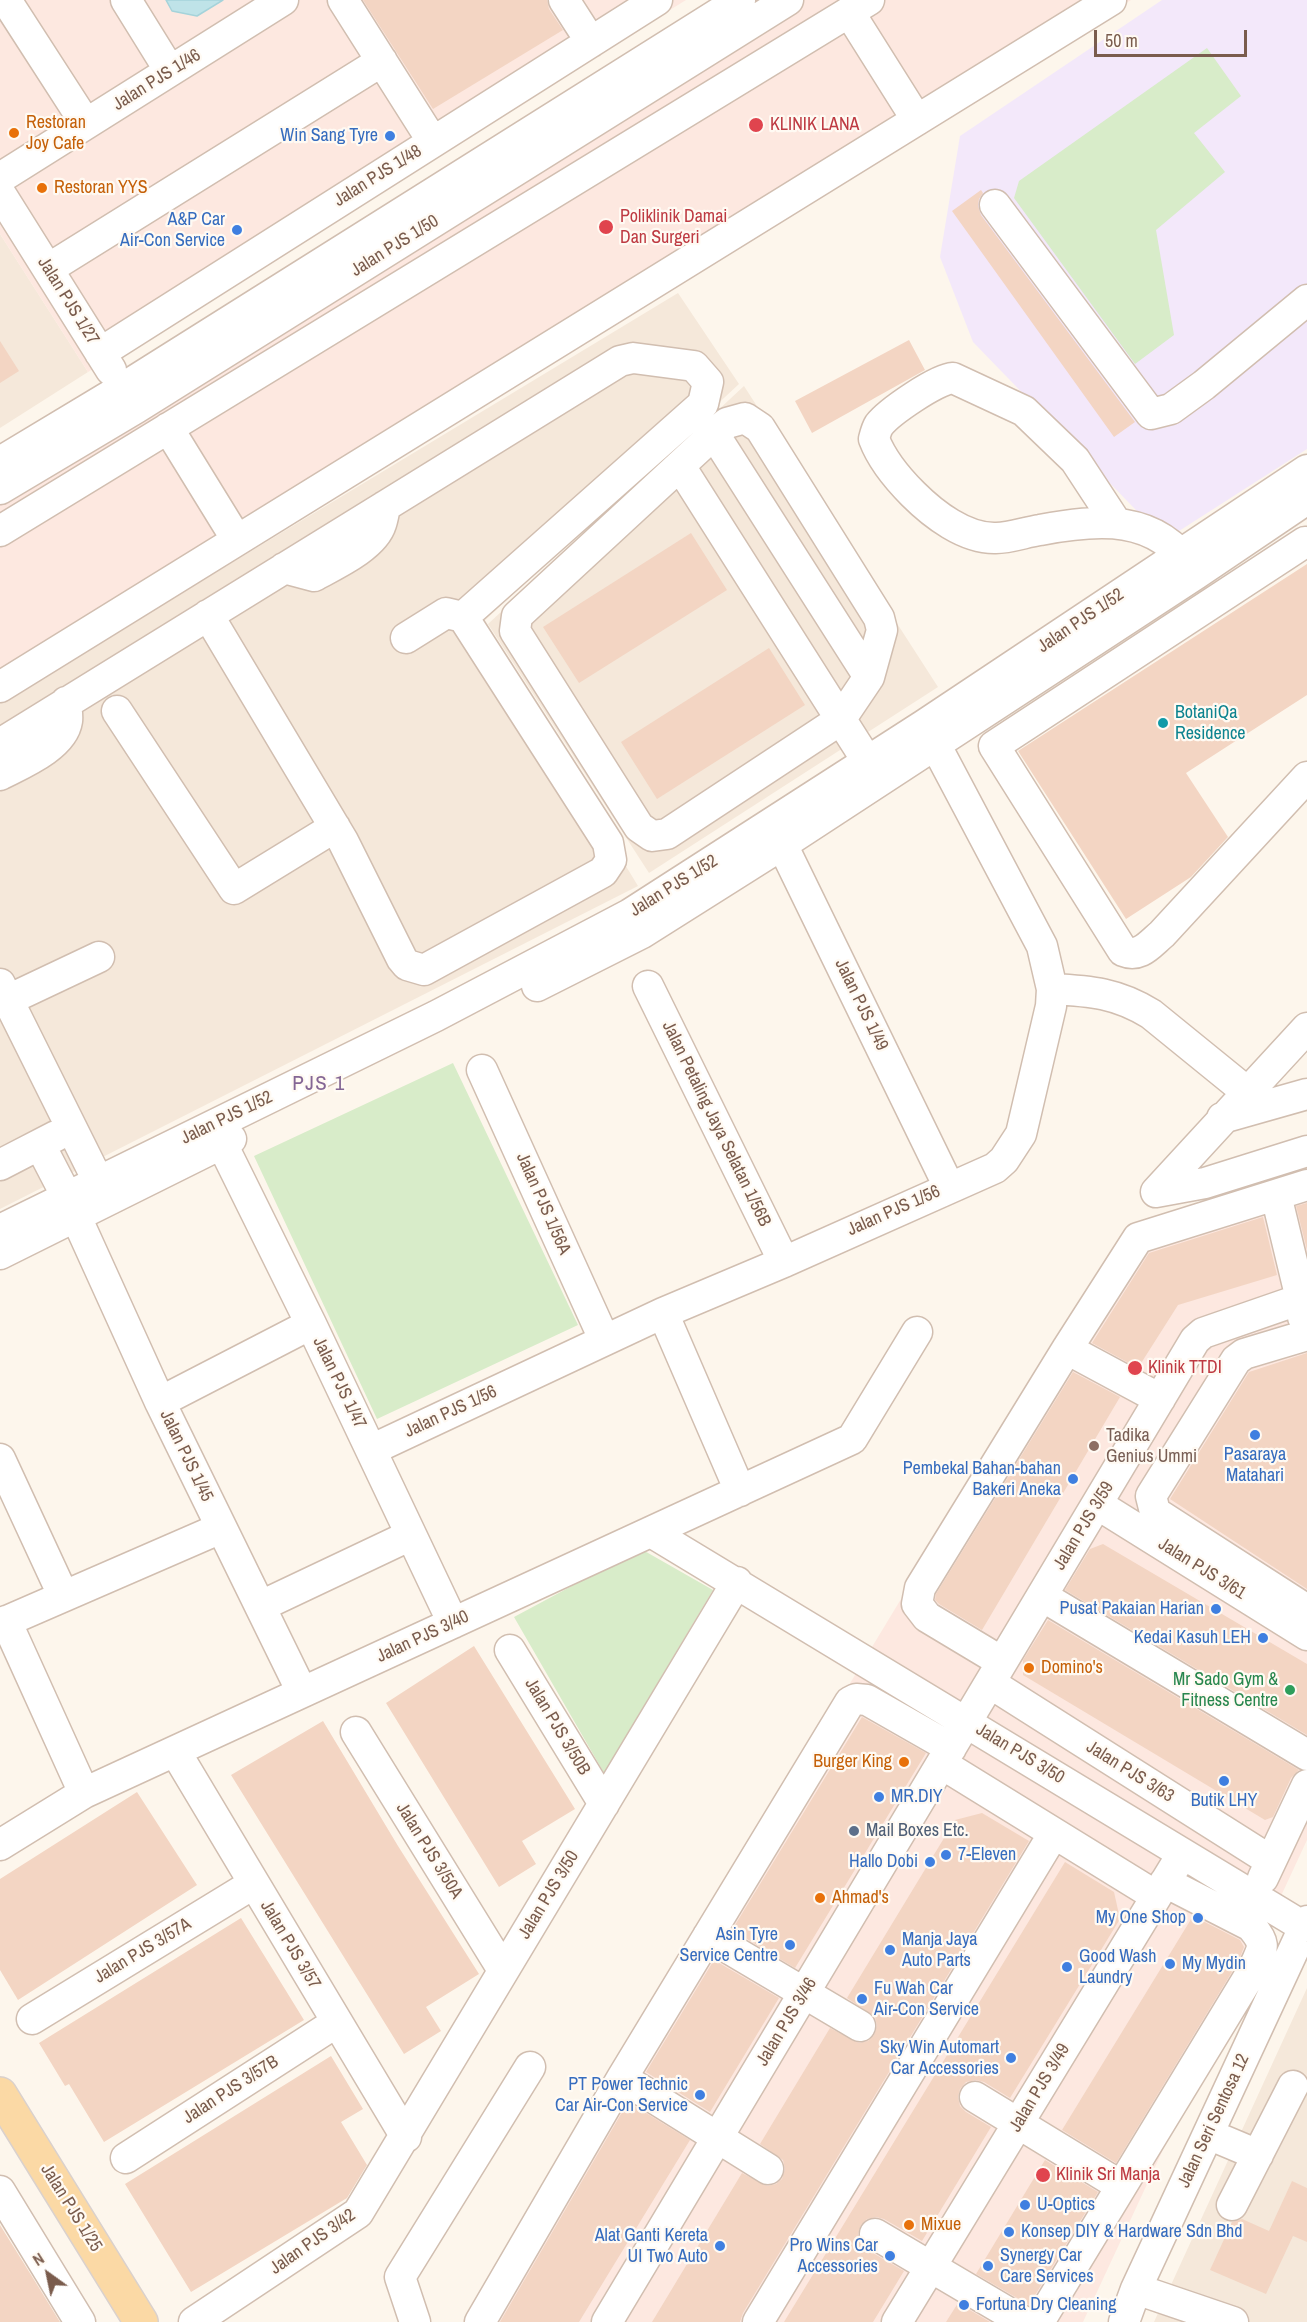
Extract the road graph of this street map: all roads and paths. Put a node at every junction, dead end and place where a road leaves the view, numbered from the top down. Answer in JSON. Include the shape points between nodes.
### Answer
{"nodes":[{"id":1,"x":6,"y":0,"type":"edge"},
{"id":2,"x":126,"y":0,"type":"edge"},
{"id":3,"x":283,"y":0,"type":"edge"},
{"id":4,"x":343,"y":0,"type":"edge"},
{"id":5,"x":564,"y":0,"type":"edge"},
{"id":6,"x":657,"y":0,"type":"edge"},
{"id":7,"x":740,"y":0,"type":"edge"},
{"id":8,"x":788,"y":0,"type":"edge"},
{"id":9,"x":1111,"y":0,"type":"edge"},
{"id":10,"x":859,"y":6,"type":"edge"},
{"id":11,"x":591,"y":42,"type":"junction"},
{"id":12,"x":382,"y":61,"type":"junction"},
{"id":13,"x":170,"y":71,"type":"junction"},
{"id":14,"x":500,"y":99,"type":"junction"},
{"id":15,"x":917,"y":120,"type":"junction"},
{"id":16,"x":86,"y":124,"type":"junction"},
{"id":17,"x":433,"y":142,"type":"junction"},
{"id":18,"x":531,"y":146,"type":"junction"},
{"id":19,"x":0,"y":178,"type":"edge"},
{"id":20,"x":0,"y":193,"type":"edge"},
{"id":21,"x":995,"y":205,"type":"dead end"},
{"id":22,"x":48,"y":269,"type":"junction"},
{"id":23,"x":1307,"y":300,"type":"edge"},
{"id":24,"x":100,"y":353,"type":"junction"},
{"id":25,"x":129,"y":398,"type":"junction"},
{"id":26,"x":168,"y":428,"type":"junction"},
{"id":27,"x":714,"y":434,"type":"junction"},
{"id":28,"x":0,"y":462,"type":"edge"},
{"id":29,"x":680,"y":466,"type":"junction"},
{"id":30,"x":1307,"y":470,"type":"edge"},
{"id":31,"x":0,"y":489,"type":"edge"},
{"id":32,"x":1307,"y":499,"type":"edge"},
{"id":33,"x":1115,"y":521,"type":"junction"},
{"id":34,"x":0,"y":531,"type":"edge"},
{"id":35,"x":237,"y":540,"type":"junction"},
{"id":36,"x":1306,"y":543,"type":"edge"},
{"id":37,"x":1189,"y":564,"type":"junction"},
{"id":38,"x":1214,"y":601,"type":"junction"},
{"id":39,"x":208,"y":615,"type":"junction"},
{"id":40,"x":463,"y":617,"type":"junction"},
{"id":41,"x":406,"y":638,"type":"dead end"},
{"id":42,"x":869,"y":676,"type":"junction"},
{"id":43,"x":0,"y":687,"type":"edge"},
{"id":44,"x":66,"y":702,"type":"junction"},
{"id":45,"x":117,"y":711,"type":"dead end"},
{"id":46,"x":840,"y":720,"type":"junction"},
{"id":47,"x":0,"y":744,"type":"edge"},
{"id":48,"x":935,"y":744,"type":"junction"},
{"id":49,"x":873,"y":772,"type":"junction"},
{"id":50,"x":0,"y":775,"type":"edge"},
{"id":51,"x":1307,"y":777,"type":"edge"},
{"id":52,"x":339,"y":834,"type":"junction"},
{"id":53,"x":778,"y":834,"type":"junction"},
{"id":54,"x":603,"y":872,"type":"junction"},
{"id":55,"x":636,"y":923,"type":"junction"},
{"id":56,"x":99,"y":957,"type":"dead end"},
{"id":57,"x":648,"y":986,"type":"dead end"},
{"id":58,"x":1052,"y":989,"type":"junction"},
{"id":59,"x":4,"y":992,"type":"edge"},
{"id":60,"x":1307,"y":1028,"type":"edge"},
{"id":61,"x":0,"y":1033,"type":"edge"},
{"id":62,"x":31,"y":1046,"type":"junction"},
{"id":63,"x":482,"y":1070,"type":"dead end"},
{"id":64,"x":1247,"y":1092,"type":"junction"},
{"id":65,"x":1307,"y":1094,"type":"edge"},
{"id":66,"x":1222,"y":1118,"type":"junction"},
{"id":67,"x":72,"y":1128,"type":"junction"},
{"id":68,"x":222,"y":1144,"type":"junction"},
{"id":69,"x":40,"y":1145,"type":"junction"},
{"id":70,"x":1307,"y":1152,"type":"edge"},
{"id":71,"x":0,"y":1165,"type":"edge"},
{"id":72,"x":1307,"y":1185,"type":"edge"},
{"id":73,"x":949,"y":1187,"type":"junction"},
{"id":74,"x":103,"y":1191,"type":"junction"},
{"id":75,"x":1275,"y":1195,"type":"junction"},
{"id":76,"x":71,"y":1207,"type":"junction"},
{"id":77,"x":0,"y":1230,"type":"edge"},
{"id":78,"x":0,"y":1254,"type":"edge"},
{"id":79,"x":784,"y":1262,"type":"junction"},
{"id":80,"x":1304,"y":1298,"type":"edge"},
{"id":81,"x":663,"y":1312,"type":"junction"},
{"id":82,"x":311,"y":1324,"type":"junction"},
{"id":83,"x":917,"y":1332,"type":"dead end"},
{"id":84,"x":1306,"y":1335,"type":"edge"},
{"id":85,"x":604,"y":1339,"type":"junction"},
{"id":86,"x":1067,"y":1349,"type":"junction"},
{"id":87,"x":1160,"y":1399,"type":"junction"},
{"id":88,"x":160,"y":1402,"type":"junction"},
{"id":89,"x":372,"y":1450,"type":"junction"},
{"id":90,"x":0,"y":1459,"type":"edge"},
{"id":91,"x":740,"y":1491,"type":"junction"},
{"id":92,"x":1097,"y":1504,"type":"junction"},
{"id":93,"x":220,"y":1528,"type":"junction"},
{"id":94,"x":651,"y":1532,"type":"junction"},
{"id":95,"x":411,"y":1534,"type":"junction"},
{"id":96,"x":737,"y":1582,"type":"junction"},
{"id":97,"x":1247,"y":1585,"type":"junction"},
{"id":98,"x":63,"y":1595,"type":"junction"},
{"id":99,"x":1042,"y":1596,"type":"junction"},
{"id":100,"x":261,"y":1606,"type":"junction"},
{"id":101,"x":1307,"y":1610,"type":"edge"},
{"id":102,"x":3,"y":1623,"type":"edge"},
{"id":103,"x":453,"y":1623,"type":"junction"},
{"id":104,"x":1307,"y":1635,"type":"edge"},
{"id":105,"x":510,"y":1650,"type":"dead end"},
{"id":106,"x":996,"y":1673,"type":"junction"},
{"id":107,"x":302,"y":1692,"type":"junction"},
{"id":108,"x":967,"y":1722,"type":"junction"},
{"id":109,"x":356,"y":1732,"type":"dead end"},
{"id":110,"x":175,"y":1751,"type":"junction"},
{"id":111,"x":1307,"y":1755,"type":"edge"},
{"id":112,"x":946,"y":1756,"type":"junction"},
{"id":113,"x":1307,"y":1785,"type":"edge"},
{"id":114,"x":84,"y":1793,"type":"junction"},
{"id":115,"x":604,"y":1804,"type":"junction"},
{"id":116,"x":1053,"y":1833,"type":"junction"},
{"id":117,"x":0,"y":1845,"type":"edge"},
{"id":118,"x":1183,"y":1853,"type":"junction"},
{"id":119,"x":1270,"y":1861,"type":"junction"},
{"id":120,"x":253,"y":1884,"type":"junction"},
{"id":121,"x":1160,"y":1889,"type":"junction"},
{"id":122,"x":1255,"y":1897,"type":"junction"},
{"id":123,"x":1306,"y":1924,"type":"edge"},
{"id":124,"x":708,"y":1936,"type":"junction"},
{"id":125,"x":503,"y":1970,"type":"junction"},
{"id":126,"x":805,"y":1992,"type":"junction"},
{"id":127,"x":32,"y":2019,"type":"dead end"},
{"id":128,"x":336,"y":2022,"type":"junction"},
{"id":129,"x":861,"y":2026,"type":"dead end"},
{"id":130,"x":455,"y":2054,"type":"joint"},
{"id":131,"x":530,"y":2067,"type":"dead end"},
{"id":132,"x":622,"y":2078,"type":"junction"},
{"id":133,"x":1293,"y":2086,"type":"dead end"},
{"id":134,"x":975,"y":2097,"type":"dead end"},
{"id":135,"x":1,"y":2099,"type":"edge"},
{"id":136,"x":1018,"y":2123,"type":"junction"},
{"id":137,"x":1208,"y":2134,"type":"junction"},
{"id":138,"x":406,"y":2137,"type":"junction"},
{"id":139,"x":717,"y":2138,"type":"junction"},
{"id":140,"x":1258,"y":2155,"type":"junction"},
{"id":141,"x":126,"y":2158,"type":"dead end"},
{"id":142,"x":768,"y":2169,"type":"dead end"},
{"id":143,"x":1121,"y":2186,"type":"junction"},
{"id":144,"x":0,"y":2191,"type":"edge"},
{"id":145,"x":1232,"y":2205,"type":"dead end"},
{"id":146,"x":875,"y":2234,"type":"dead end"},
{"id":147,"x":930,"y":2267,"type":"junction"},
{"id":148,"x":1136,"y":2289,"type":"junction"},
{"id":149,"x":80,"y":2322,"type":"edge"},
{"id":150,"x":141,"y":2322,"type":"edge"},
{"id":151,"x":194,"y":2322,"type":"edge"},
{"id":152,"x":415,"y":2322,"type":"edge"},
{"id":153,"x":480,"y":2322,"type":"edge"},
{"id":154,"x":607,"y":2322,"type":"edge"},
{"id":155,"x":759,"y":2322,"type":"edge"},
{"id":156,"x":897,"y":2322,"type":"edge"},
{"id":157,"x":1024,"y":2322,"type":"edge"},
{"id":158,"x":1039,"y":2322,"type":"edge"},
{"id":159,"x":1124,"y":2322,"type":"edge"},
{"id":160,"x":1233,"y":2322,"type":"edge"}],
"edges":[{"from":1,"to":16,"type":"street"},
{"from":2,"to":13,"type":"street"},
{"from":3,"to":13,"type":"street","name":"Jalan PJS 1/46"},
{"from":4,"to":12,"type":"street"},
{"from":5,"to":11,"type":"street"},
{"from":6,"to":11,"type":"street","name":"Jalan PJS 1/48"},
{"from":7,"to":18,"type":"street","name":"Jalan PJS 1/50"},
{"from":8,"to":18,"type":"street","name":"Jalan PJS 1/50"},
{"from":9,"to":15,"type":"street"},
{"from":10,"to":15,"type":"street"},
{"from":10,"to":26,"type":"street"},
{"from":11,"to":14,"type":"street","name":"Jalan PJS 1/48"},
{"from":12,"to":17,"type":"street"},
{"from":12,"to":22,"type":"street"},
{"from":13,"to":16,"type":"street","name":"Jalan PJS 1/46"},
{"from":14,"to":17,"type":"street","name":"Jalan PJS 1/48"},
{"from":14,"to":18,"type":"street"},
{"from":15,"to":35,"type":"street"},
{"from":16,"to":19,"type":"street","name":"Jalan PJS 1/46"},
{"from":17,"to":24,"type":"street","name":"Jalan PJS 1/48"},
{"from":18,"to":25,"type":"street","name":"Jalan PJS 1/50"},
{"from":20,"to":22,"type":"street","name":"Jalan PJS 1/27"},
{"from":21,"to":23,"type":"street","via":[[1151,414],[1171,409],[1204,386]]},
{"from":22,"to":24,"type":"street","name":"Jalan PJS 1/27"},
{"from":24,"to":25,"type":"street","name":"Jalan PJS 1/27"},
{"from":25,"to":28,"type":"street","name":"Jalan PJS 1/50"},
{"from":25,"to":31,"type":"street","name":"Jalan PJS 1/50"},
{"from":26,"to":34,"type":"street"},
{"from":26,"to":35,"type":"street"},
{"from":27,"to":29,"type":"street"},
{"from":27,"to":42,"type":"street"},
{"from":27,"to":42,"type":"street","via":[[727,423],[745,418],[760,428],[879,618],[882,630]]},
{"from":29,"to":46,"type":"street"},
{"from":29,"to":46,"type":"street","via":[[517,616],[515,631],[639,827],[652,836],[667,834]]},
{"from":30,"to":37,"type":"street","name":"Jalan PJS 1/52"},
{"from":32,"to":37,"type":"street","name":"Jalan PJS 1/52"},
{"from":33,"to":33,"type":"street","via":[[1075,460],[1024,411],[953,378],[937,382],[879,425],[874,439],[900,480],[929,510],[964,531],[996,538],[1073,523]]},
{"from":33,"to":37,"type":"street","via":[[1153,533]]},
{"from":35,"to":43,"type":"street"},
{"from":36,"to":38,"type":"street"},
{"from":37,"to":38,"type":"street"},
{"from":37,"to":48,"type":"street","name":"Jalan PJS 1/52"},
{"from":37,"to":49,"type":"street","name":"Jalan PJS 1/52"},
{"from":38,"to":51,"type":"street","via":[[994,746],[1122,951],[1131,955],[1142,952],[1162,934]]},
{"from":39,"to":40,"type":"street","via":[[620,361],[633,358],[694,366],[708,382],[703,404]]},
{"from":39,"to":44,"type":"street"},
{"from":39,"to":52,"type":"street"},
{"from":40,"to":41,"type":"street","via":[[446,614]]},
{"from":40,"to":54,"type":"street","via":[[608,843],[611,860]]},
{"from":42,"to":46,"type":"street"},
{"from":44,"to":47,"type":"street"},
{"from":44,"to":50,"type":"street","via":[[67,721],[60,738],[32,759]]},
{"from":45,"to":52,"type":"street","via":[[234,888]]},
{"from":46,"to":49,"type":"street"},
{"from":48,"to":49,"type":"street","name":"Jalan PJS 1/52"},
{"from":48,"to":58,"type":"street","name":"Jalan PJS 1/56","via":[[1042,946]]},
{"from":49,"to":53,"type":"street","name":"Jalan PJS 1/52"},
{"from":52,"to":54,"type":"street","via":[[407,965],[415,969],[424,970]]},
{"from":53,"to":55,"type":"street","name":"Jalan PJS 1/52"},
{"from":53,"to":73,"type":"street","name":"Jalan PJS 1/49"},
{"from":54,"to":55,"type":"street"},
{"from":55,"to":68,"type":"street","name":"Jalan PJS 1/52"},
{"from":55,"to":74,"type":"street","name":"Jalan PJS 1/52","via":[[436,1016]]},
{"from":56,"to":59,"type":"street"},
{"from":57,"to":79,"type":"street","name":"Jalan Petaling Jaya Selatan 1/56B"},
{"from":58,"to":64,"type":"street","via":[[1082,990],[1134,1004]]},
{"from":58,"to":73,"type":"street","name":"Jalan PJS 1/56","via":[[1021,1134],[998,1166]]},
{"from":59,"to":62,"type":"street"},
{"from":60,"to":64,"type":"street"},
{"from":61,"to":62,"type":"street","via":[[15,1043]]},
{"from":62,"to":67,"type":"street"},
{"from":63,"to":85,"type":"street","name":"Jalan PJS 1/56A"},
{"from":64,"to":66,"type":"street"},
{"from":65,"to":66,"type":"street"},
{"from":66,"to":70,"type":"street","via":[[1156,1192],[1205,1183]]},
{"from":67,"to":69,"type":"street"},
{"from":67,"to":74,"type":"street"},
{"from":68,"to":74,"type":"street","name":"Jalan PJS 1/52"},
{"from":68,"to":82,"type":"street","name":"Jalan PJS 1/47"},
{"from":69,"to":71,"type":"street"},
{"from":69,"to":76,"type":"street","name":"Jalan PJS 1/45"},
{"from":72,"to":75,"type":"street","name":"Jalan PJS 3/63"},
{"from":73,"to":79,"type":"street","name":"Jalan PJS 1/56"},
{"from":74,"to":76,"type":"street","name":"Jalan PJS 1/52"},
{"from":75,"to":80,"type":"street"},
{"from":75,"to":86,"type":"street","name":"Jalan PJS 3/63","via":[[1138,1238]]},
{"from":76,"to":77,"type":"street","name":"Jalan PJS 1/52"},
{"from":76,"to":78,"type":"street","name":"Jalan PJS 1/52"},
{"from":76,"to":88,"type":"street","name":"Jalan PJS 1/45"},
{"from":79,"to":81,"type":"street","name":"Jalan PJS 1/56"},
{"from":80,"to":84,"type":"street"},
{"from":80,"to":87,"type":"street","name":"Jalan PJS 3/59","via":[[1203,1333]]},
{"from":81,"to":85,"type":"street","name":"Jalan PJS 1/56"},
{"from":81,"to":91,"type":"street"},
{"from":82,"to":88,"type":"street"},
{"from":82,"to":89,"type":"street","name":"Jalan PJS 1/47"},
{"from":83,"to":91,"type":"street","name":"Jalan PJS 3/40","via":[[852,1439]]},
{"from":84,"to":97,"type":"street","via":[[1236,1360],[1151,1496],[1155,1512]]},
{"from":85,"to":89,"type":"street","name":"Jalan PJS 1/56"},
{"from":86,"to":87,"type":"street"},
{"from":86,"to":106,"type":"street","name":"Jalan PJS 3/63","via":[[920,1588],[917,1604],[927,1617]]},
{"from":87,"to":92,"type":"street","name":"Jalan PJS 3/59"},
{"from":88,"to":93,"type":"street","name":"Jalan PJS 1/45"},
{"from":89,"to":95,"type":"street","name":"Jalan PJS 1/47"},
{"from":90,"to":98,"type":"street"},
{"from":91,"to":94,"type":"street","name":"Jalan PJS 3/40"},
{"from":92,"to":97,"type":"street","name":"Jalan PJS 3/61"},
{"from":92,"to":99,"type":"street","name":"Jalan PJS 3/59"},
{"from":93,"to":98,"type":"street"},
{"from":93,"to":100,"type":"street","name":"Jalan PJS 1/45"},
{"from":94,"to":96,"type":"street","name":"Jalan PJS 3/50"},
{"from":94,"to":103,"type":"street","name":"Jalan PJS 3/40"},
{"from":95,"to":100,"type":"street"},
{"from":95,"to":103,"type":"street","name":"Jalan PJS 1/47"},
{"from":96,"to":108,"type":"street","name":"Jalan PJS 3/50"},
{"from":96,"to":115,"type":"street","name":"Jalan PJS 3/50"},
{"from":97,"to":101,"type":"street"},
{"from":97,"to":104,"type":"street","name":"Jalan PJS 3/61"},
{"from":98,"to":102,"type":"street"},
{"from":99,"to":106,"type":"street","name":"Jalan PJS 3/59"},
{"from":99,"to":111,"type":"street"},
{"from":100,"to":107,"type":"street","name":"Jalan PJS 1/45"},
{"from":102,"to":114,"type":"street"},
{"from":103,"to":107,"type":"street","name":"Jalan PJS 3/40"},
{"from":105,"to":115,"type":"street","name":"Jalan PJS 3/50B"},
{"from":106,"to":108,"type":"street","name":"Jalan PJS 3/59"},
{"from":106,"to":119,"type":"street","name":"Jalan PJS 3/63"},
{"from":107,"to":110,"type":"street","name":"Jalan PJS 3/40"},
{"from":108,"to":112,"type":"street","name":"Jalan PJS 3/46"},
{"from":108,"to":118,"type":"street","name":"Jalan PJS 3/50"},
{"from":109,"to":125,"type":"street","name":"Jalan PJS 3/50A"},
{"from":110,"to":114,"type":"street","name":"Jalan PJS 3/40"},
{"from":110,"to":120,"type":"street","name":"Jalan PJS 3/57"},
{"from":112,"to":116,"type":"street"},
{"from":112,"to":124,"type":"street","via":[[867,1700],[850,1702]]},
{"from":112,"to":126,"type":"street","name":"Jalan PJS 3/46"},
{"from":113,"to":119,"type":"street"},
{"from":114,"to":117,"type":"street","name":"Jalan PJS 3/40"},
{"from":115,"to":125,"type":"street","name":"Jalan PJS 3/50"},
{"from":116,"to":121,"type":"street"},
{"from":116,"to":155,"type":"street"},
{"from":118,"to":121,"type":"street","name":"Jalan PJS 3/49"},
{"from":118,"to":122,"type":"street","name":"Jalan PJS 3/50"},
{"from":119,"to":122,"type":"street"},
{"from":120,"to":127,"type":"street","name":"Jalan PJS 3/57A"},
{"from":120,"to":128,"type":"street","name":"Jalan PJS 3/57"},
{"from":121,"to":136,"type":"street","name":"Jalan PJS 3/49"},
{"from":121,"to":143,"type":"street","via":[[1251,1926],[1262,1938],[1263,1947],[1253,1970]]},
{"from":122,"to":123,"type":"street","name":"Jalan PJS 3/50"},
{"from":123,"to":137,"type":"street","name":"Jalan Seri Sentosa 12"},
{"from":124,"to":126,"type":"street"},
{"from":124,"to":132,"type":"street"},
{"from":125,"to":130,"type":"street","name":"Jalan PJS 3/50"},
{"from":126,"to":129,"type":"street"},
{"from":126,"to":139,"type":"street","name":"Jalan PJS 3/46"},
{"from":128,"to":138,"type":"street","name":"Jalan PJS 3/57"},
{"from":128,"to":141,"type":"street","name":"Jalan PJS 3/57B"},
{"from":130,"to":138,"type":"street","name":"Jalan PJS 3/42"},
{"from":131,"to":152,"type":"street","via":[[400,2277]]},
{"from":132,"to":139,"type":"street"},
{"from":132,"to":153,"type":"street"},
{"from":133,"to":140,"type":"street"},
{"from":134,"to":136,"type":"street"},
{"from":135,"to":150,"type":"main road","name":"Jalan PJS 1/25"},
{"from":136,"to":143,"type":"street"},
{"from":136,"to":147,"type":"street","name":"Jalan PJS 3/49"},
{"from":137,"to":140,"type":"street"},
{"from":137,"to":148,"type":"street","name":"Jalan Seri Sentosa 12"},
{"from":138,"to":151,"type":"street","name":"Jalan PJS 3/42","via":[[354,2218]]},
{"from":139,"to":142,"type":"street"},
{"from":139,"to":154,"type":"street","name":"Jalan PJS 3/46"},
{"from":140,"to":145,"type":"street"},
{"from":143,"to":158,"type":"street"},
{"from":144,"to":149,"type":"street"},
{"from":146,"to":147,"type":"street"},
{"from":147,"to":156,"type":"street","name":"Jalan PJS 3/49"},
{"from":147,"to":157,"type":"street"},
{"from":148,"to":159,"type":"street","name":"Jalan Seri Sentosa 12"},
{"from":148,"to":160,"type":"street"}]}
